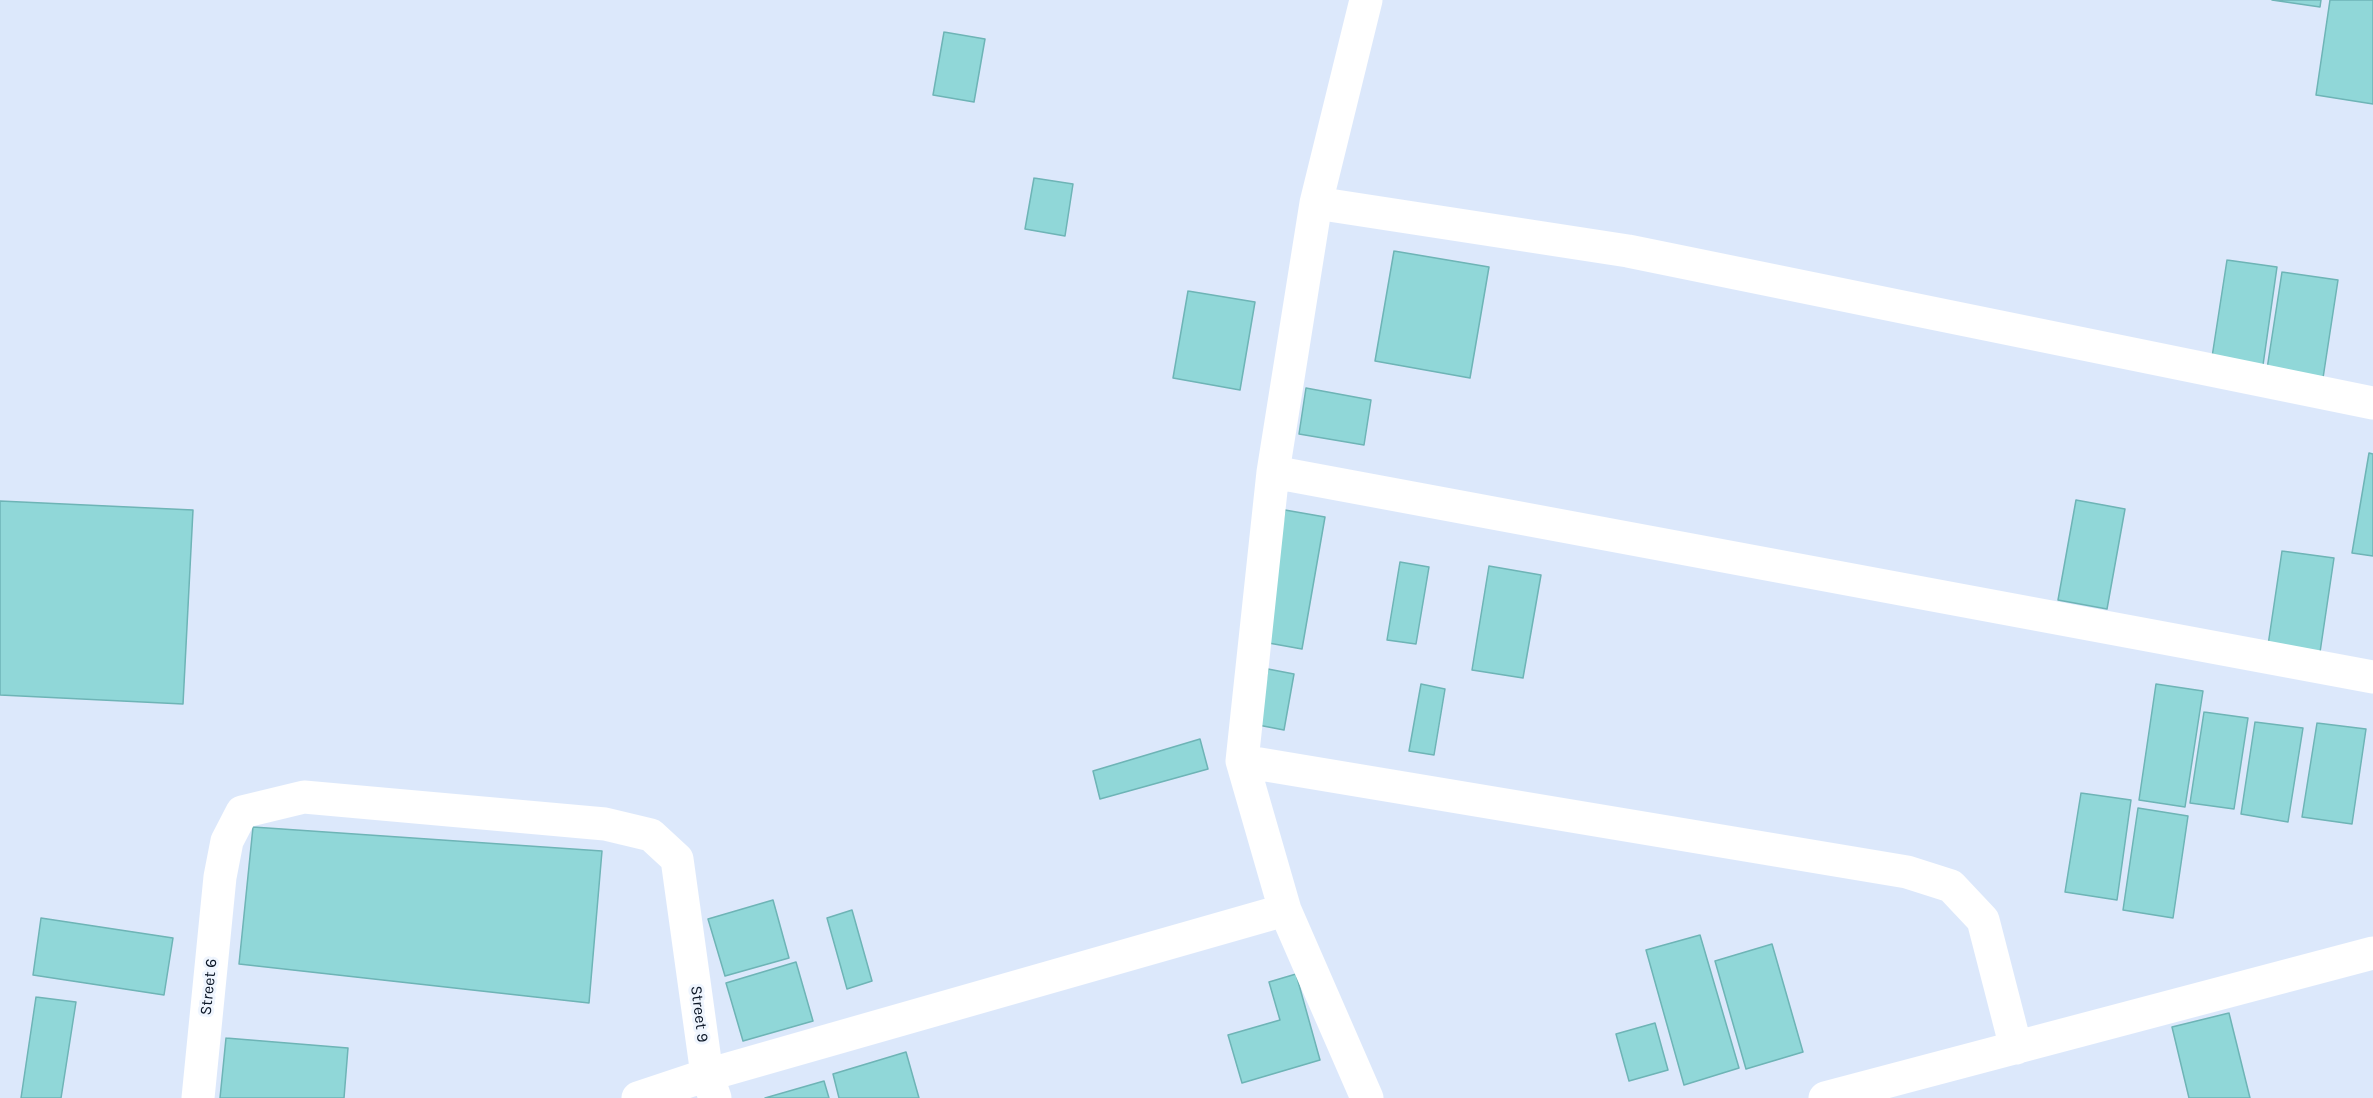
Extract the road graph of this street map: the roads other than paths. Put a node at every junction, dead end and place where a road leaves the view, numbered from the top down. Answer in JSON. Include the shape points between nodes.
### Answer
{"nodes":[{"id":1,"x":1366,"y":0,"type":"edge"},
{"id":2,"x":1316,"y":203,"type":"junction"},
{"id":3,"x":2373,"y":403,"type":"edge"},
{"id":4,"x":1273,"y":472,"type":"junction"},
{"id":5,"x":2373,"y":677,"type":"edge"},
{"id":6,"x":1242,"y":761,"type":"junction"},
{"id":7,"x":1286,"y":910,"type":"junction"},
{"id":8,"x":688,"y":929,"type":"joint"},
{"id":9,"x":2373,"y":953,"type":"edge"},
{"id":10,"x":2016,"y":1048,"type":"junction"},
{"id":11,"x":711,"y":1087,"type":"edge"},
{"id":12,"x":198,"y":1098,"type":"edge"},
{"id":13,"x":638,"y":1098,"type":"edge"},
{"id":14,"x":1367,"y":1098,"type":"edge"},
{"id":15,"x":1825,"y":1098,"type":"edge"}],
"edges":[{"from":1,"to":2,"type":"street"},
{"from":2,"to":3,"type":"street","via":[[1628,251]]},
{"from":2,"to":4,"type":"street"},
{"from":4,"to":5,"type":"street"},
{"from":4,"to":6,"type":"street"},
{"from":6,"to":7,"type":"street"},
{"from":6,"to":10,"type":"street","via":[[1907,872],[1951,886],[1983,920]]},
{"from":7,"to":11,"type":"street"},
{"from":7,"to":14,"type":"street"},
{"from":8,"to":11,"type":"street","name":"Street 9"},
{"from":8,"to":12,"type":"street","name":"Street 6","via":[[677,859],[651,836],[605,824],[304,797],[242,812],[227,841],[220,877]]},
{"from":9,"to":10,"type":"street"},
{"from":10,"to":15,"type":"street"},
{"from":11,"to":13,"type":"street"}]}
